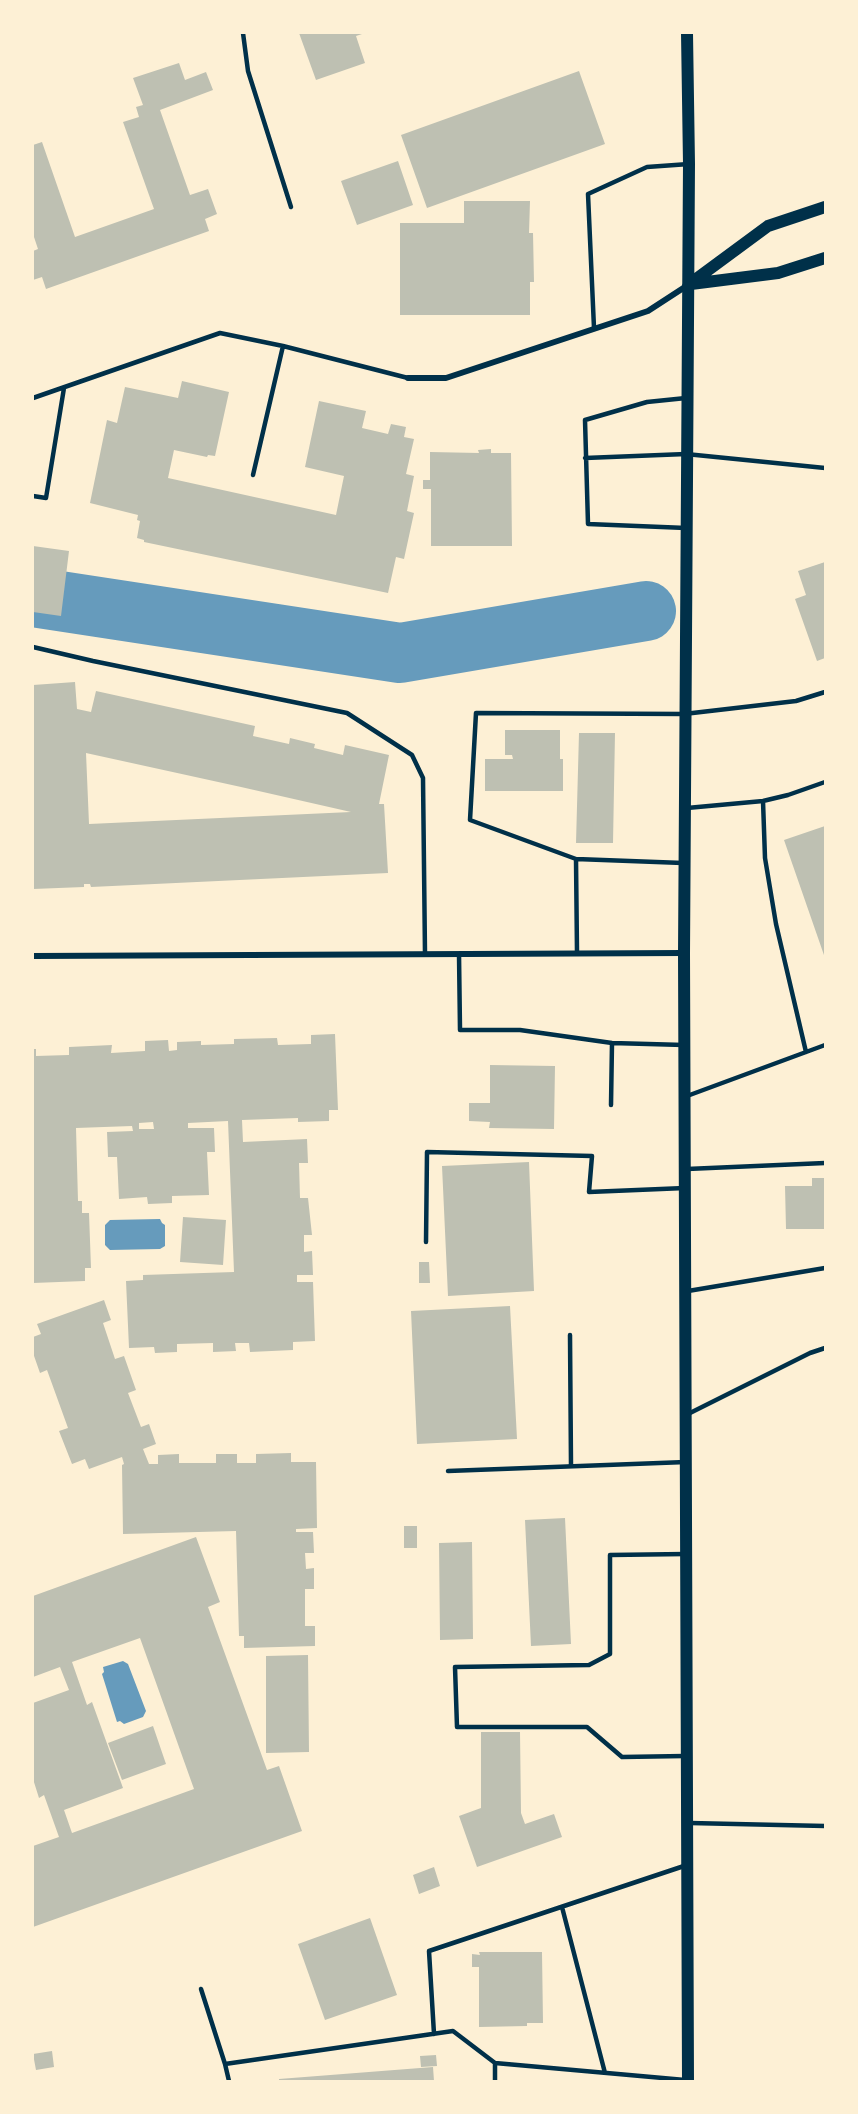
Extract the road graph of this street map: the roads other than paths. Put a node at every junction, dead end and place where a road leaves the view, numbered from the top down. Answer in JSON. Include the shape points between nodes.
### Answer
{"nodes":[{"id":1,"x":243,"y":33,"type":"edge"},
{"id":2,"x":687,"y":33,"type":"edge"},
{"id":3,"x":689,"y":164,"type":"junction"},
{"id":4,"x":291,"y":207,"type":"dead end"},
{"id":5,"x":825,"y":207,"type":"edge"},
{"id":6,"x":825,"y":258,"type":"edge"},
{"id":7,"x":688,"y":285,"type":"junction"},
{"id":8,"x":594,"y":328,"type":"junction"},
{"id":9,"x":284,"y":346,"type":"junction"},
{"id":10,"x":408,"y":378,"type":"joint"},
{"id":11,"x":64,"y":388,"type":"junction"},
{"id":12,"x":33,"y":398,"type":"edge"},
{"id":13,"x":686,"y":398,"type":"junction"},
{"id":14,"x":686,"y":454,"type":"junction"},
{"id":15,"x":585,"y":458,"type":"junction"},
{"id":16,"x":825,"y":468,"type":"edge"},
{"id":17,"x":253,"y":475,"type":"dead end"},
{"id":18,"x":33,"y":496,"type":"edge"},
{"id":19,"x":686,"y":528,"type":"junction"},
{"id":20,"x":33,"y":647,"type":"edge"},
{"id":21,"x":825,"y":692,"type":"edge"},
{"id":22,"x":684,"y":714,"type":"junction"},
{"id":23,"x":825,"y":782,"type":"edge"},
{"id":24,"x":763,"y":801,"type":"junction"},
{"id":25,"x":684,"y":808,"type":"junction"},
{"id":26,"x":576,"y":859,"type":"junction"},
{"id":27,"x":684,"y":863,"type":"junction"},
{"id":28,"x":577,"y":953,"type":"junction"},
{"id":29,"x":684,"y":953,"type":"junction"},
{"id":30,"x":425,"y":954,"type":"junction"},
{"id":31,"x":459,"y":954,"type":"junction"},
{"id":32,"x":33,"y":956,"type":"edge"},
{"id":33,"x":612,"y":1043,"type":"junction"},
{"id":34,"x":684,"y":1045,"type":"junction"},
{"id":35,"x":825,"y":1045,"type":"edge"},
{"id":36,"x":806,"y":1052,"type":"junction"},
{"id":37,"x":684,"y":1097,"type":"junction"},
{"id":38,"x":611,"y":1105,"type":"dead end"},
{"id":39,"x":825,"y":1163,"type":"edge"},
{"id":40,"x":684,"y":1168,"type":"junction"},
{"id":41,"x":685,"y":1188,"type":"junction"},
{"id":42,"x":426,"y":1242,"type":"dead end"},
{"id":43,"x":825,"y":1268,"type":"edge"},
{"id":44,"x":685,"y":1292,"type":"junction"},
{"id":45,"x":570,"y":1335,"type":"dead end"},
{"id":46,"x":825,"y":1348,"type":"edge"},
{"id":47,"x":686,"y":1415,"type":"junction"},
{"id":48,"x":686,"y":1462,"type":"junction"},
{"id":49,"x":571,"y":1466,"type":"junction"},
{"id":50,"x":448,"y":1471,"type":"dead end"},
{"id":51,"x":686,"y":1554,"type":"junction"},
{"id":52,"x":687,"y":1756,"type":"junction"},
{"id":53,"x":687,"y":1823,"type":"junction"},
{"id":54,"x":825,"y":1826,"type":"edge"},
{"id":55,"x":687,"y":1865,"type":"junction"},
{"id":56,"x":562,"y":1906,"type":"junction"},
{"id":57,"x":201,"y":1989,"type":"dead end"},
{"id":58,"x":434,"y":2034,"type":"junction"},
{"id":59,"x":495,"y":2063,"type":"junction"},
{"id":60,"x":225,"y":2064,"type":"junction"},
{"id":61,"x":605,"y":2073,"type":"junction"},
{"id":62,"x":228,"y":2081,"type":"edge"},
{"id":63,"x":495,"y":2081,"type":"edge"},
{"id":64,"x":688,"y":2081,"type":"edge"}],
"edges":[{"from":1,"to":4,"type":"lane","via":[[248,71]]},
{"from":2,"to":3,"type":"main road"},
{"from":3,"to":7,"type":"main road"},
{"from":3,"to":8,"type":"lane","via":[[647,167],[588,194]]},
{"from":5,"to":7,"type":"main road","via":[[768,226]]},
{"from":6,"to":7,"type":"main road","via":[[778,273]]},
{"from":7,"to":8,"type":"street","via":[[648,310]]},
{"from":7,"to":13,"type":"main road"},
{"from":8,"to":10,"type":"street","via":[[446,378]]},
{"from":9,"to":10,"type":"lane"},
{"from":9,"to":11,"type":"lane","via":[[220,333]]},
{"from":9,"to":17,"type":"lane"},
{"from":11,"to":12,"type":"lane"},
{"from":11,"to":18,"type":"lane","via":[[46,498]]},
{"from":13,"to":14,"type":"main road"},
{"from":13,"to":15,"type":"lane","via":[[647,402],[585,420]]},
{"from":14,"to":15,"type":"lane"},
{"from":14,"to":16,"type":"lane"},
{"from":14,"to":19,"type":"main road"},
{"from":15,"to":19,"type":"lane","via":[[588,524]]},
{"from":19,"to":22,"type":"main road"},
{"from":20,"to":30,"type":"lane","via":[[348,713],[412,755],[423,778]]},
{"from":21,"to":22,"type":"lane","via":[[796,701]]},
{"from":22,"to":25,"type":"main road"},
{"from":22,"to":26,"type":"lane","via":[[476,713],[470,820]]},
{"from":23,"to":24,"type":"lane"},
{"from":24,"to":25,"type":"lane"},
{"from":24,"to":36,"type":"lane","via":[[765,858],[776,924]]},
{"from":25,"to":27,"type":"main road"},
{"from":26,"to":27,"type":"lane"},
{"from":26,"to":28,"type":"lane"},
{"from":27,"to":29,"type":"main road"},
{"from":28,"to":29,"type":"street"},
{"from":28,"to":31,"type":"street"},
{"from":29,"to":34,"type":"main road"},
{"from":30,"to":31,"type":"street"},
{"from":30,"to":32,"type":"street"},
{"from":31,"to":33,"type":"lane","via":[[460,1030],[520,1030]]},
{"from":33,"to":34,"type":"lane"},
{"from":33,"to":38,"type":"lane"},
{"from":34,"to":37,"type":"main road"},
{"from":35,"to":36,"type":"lane"},
{"from":36,"to":37,"type":"lane"},
{"from":37,"to":40,"type":"main road"},
{"from":39,"to":40,"type":"lane"},
{"from":40,"to":41,"type":"main road"},
{"from":41,"to":42,"type":"lane","via":[[589,1192],[592,1156],[427,1152]]},
{"from":41,"to":44,"type":"main road"},
{"from":43,"to":44,"type":"lane"},
{"from":44,"to":47,"type":"main road"},
{"from":45,"to":49,"type":"lane"},
{"from":46,"to":47,"type":"lane"},
{"from":47,"to":48,"type":"main road"},
{"from":48,"to":49,"type":"lane"},
{"from":48,"to":51,"type":"main road"},
{"from":49,"to":50,"type":"lane"},
{"from":51,"to":52,"type":"main road"},
{"from":51,"to":52,"type":"lane","via":[[610,1555],[610,1654],[589,1665],[455,1668],[457,1727],[587,1727],[622,1756]]},
{"from":52,"to":53,"type":"main road"},
{"from":53,"to":54,"type":"lane"},
{"from":53,"to":55,"type":"main road"},
{"from":55,"to":56,"type":"lane"},
{"from":55,"to":64,"type":"main road"},
{"from":56,"to":58,"type":"lane","via":[[429,1951]]},
{"from":56,"to":61,"type":"lane"},
{"from":57,"to":60,"type":"lane"},
{"from":58,"to":59,"type":"lane","via":[[453,2031]]},
{"from":58,"to":60,"type":"lane"},
{"from":59,"to":61,"type":"lane"},
{"from":59,"to":63,"type":"lane"},
{"from":60,"to":62,"type":"lane"},
{"from":61,"to":64,"type":"lane"}]}
